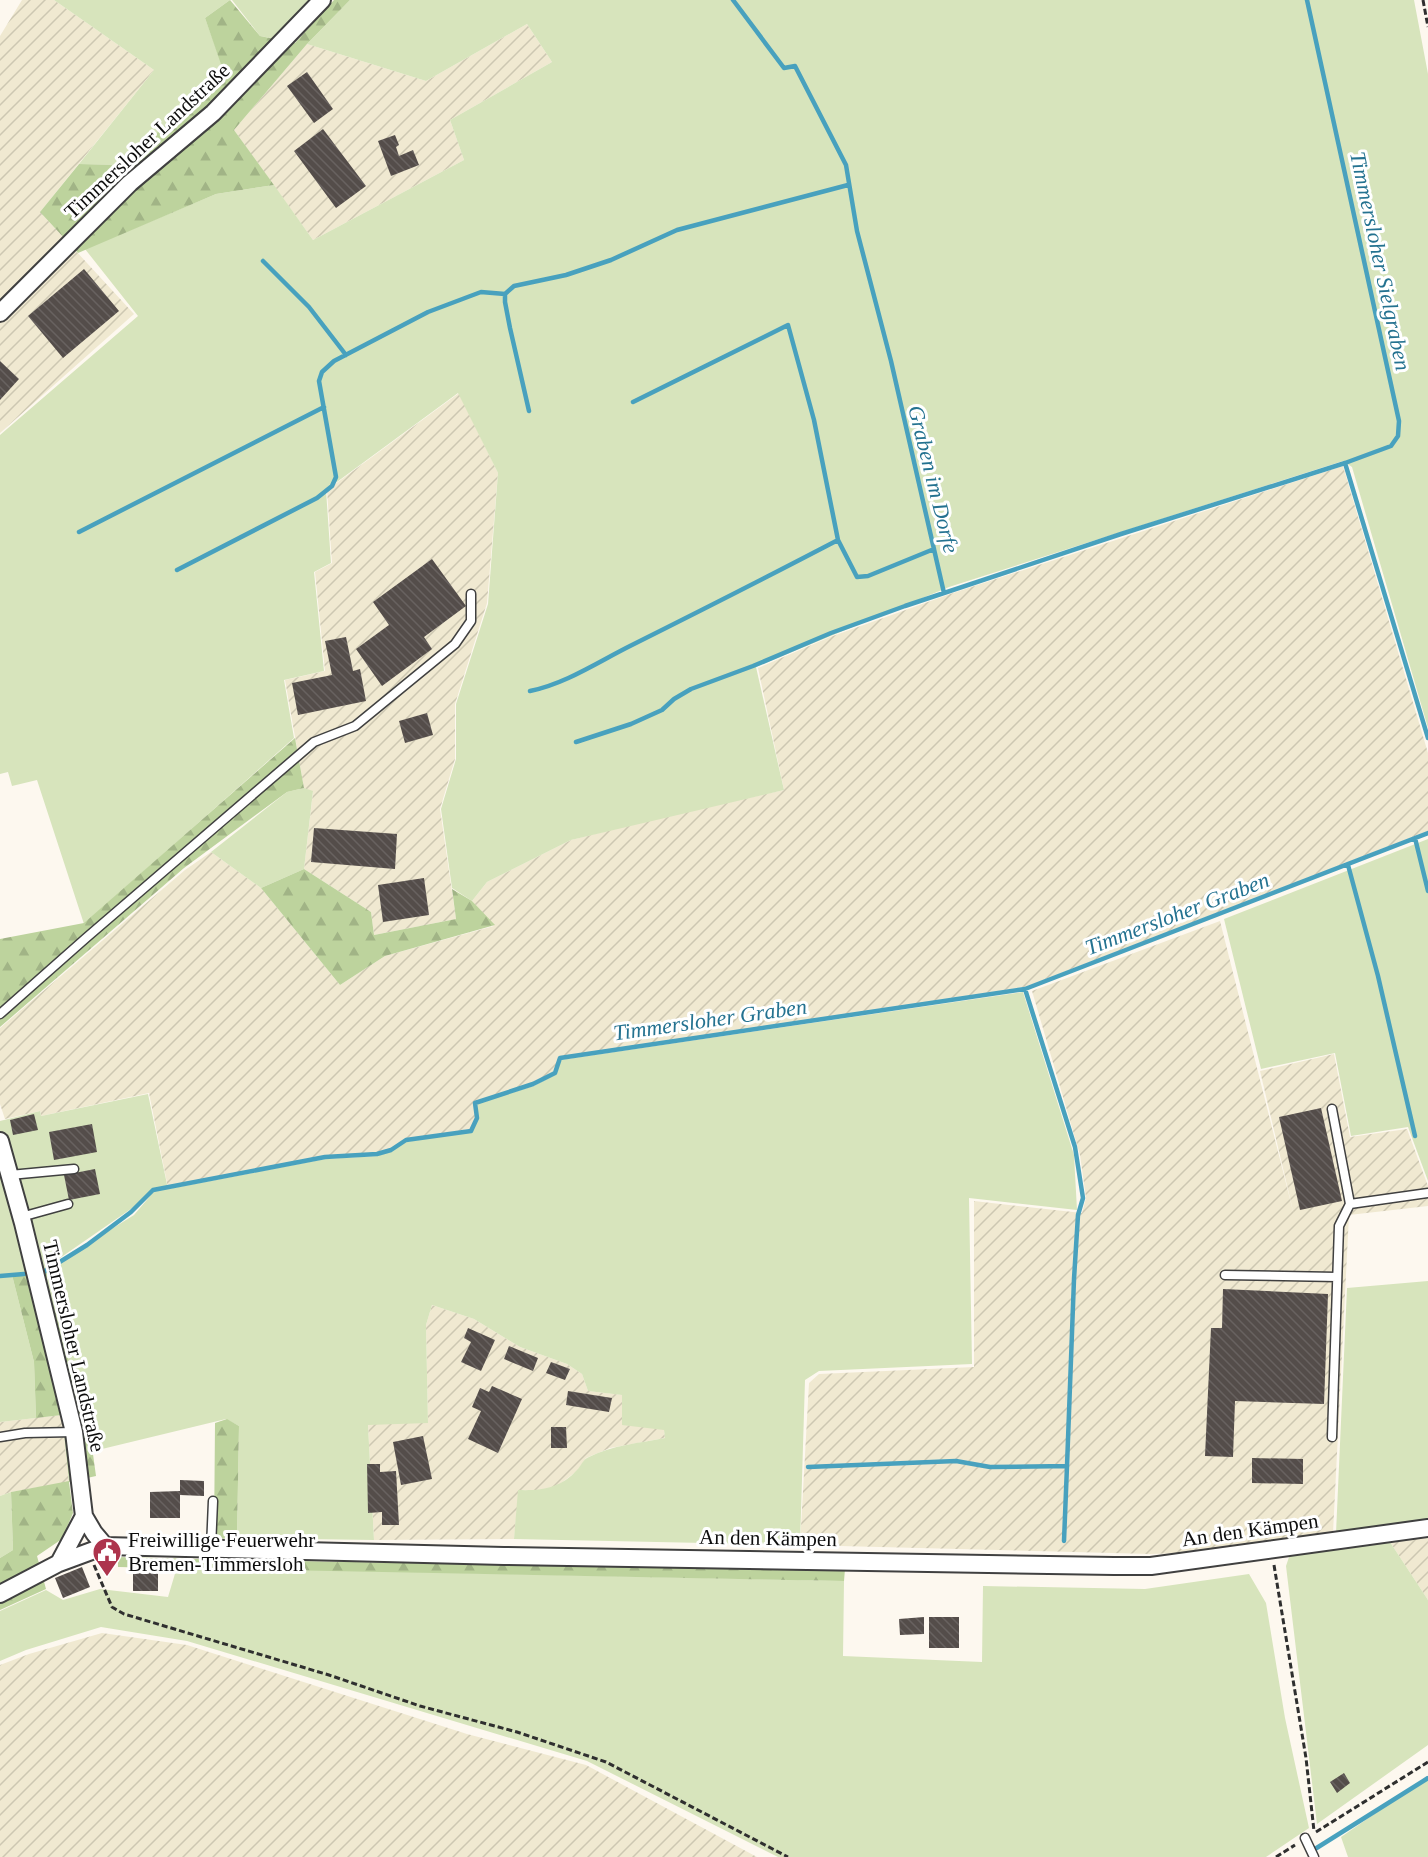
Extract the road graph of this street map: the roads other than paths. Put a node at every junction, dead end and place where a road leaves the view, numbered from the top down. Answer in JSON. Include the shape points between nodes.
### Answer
{"nodes":[{"id":1,"x":322,"y":0,"type":"edge"},
{"id":2,"x":0,"y":313,"type":"edge"},
{"id":3,"x":471,"y":594,"type":"dead end"},
{"id":4,"x":0,"y":1014,"type":"edge"},
{"id":5,"x":1332,"y":1109,"type":"dead end"},
{"id":6,"x":0,"y":1141,"type":"edge"},
{"id":7,"x":74,"y":1169,"type":"dead end"},
{"id":8,"x":9,"y":1175,"type":"junction"},
{"id":9,"x":1428,"y":1193,"type":"edge"},
{"id":10,"x":68,"y":1204,"type":"dead end"},
{"id":11,"x":1350,"y":1204,"type":"junction"},
{"id":12,"x":21,"y":1217,"type":"junction"},
{"id":13,"x":1225,"y":1275,"type":"dead end"},
{"id":14,"x":1337,"y":1277,"type":"junction"},
{"id":15,"x":74,"y":1432,"type":"junction"},
{"id":16,"x":0,"y":1437,"type":"edge"},
{"id":17,"x":1332,"y":1437,"type":"dead end"},
{"id":18,"x":213,"y":1501,"type":"dead end"},
{"id":19,"x":84,"y":1516,"type":"junction"},
{"id":20,"x":1428,"y":1528,"type":"edge"},
{"id":21,"x":105,"y":1546,"type":"junction"},
{"id":22,"x":212,"y":1548,"type":"junction"},
{"id":23,"x":59,"y":1563,"type":"junction"},
{"id":24,"x":0,"y":1594,"type":"edge"},
{"id":25,"x":1305,"y":1838,"type":"road end"},
{"id":26,"x":1314,"y":1857,"type":"edge"}],
"edges":[{"from":1,"to":2,"type":"street","name":"Timmersloher Landstraße","via":[[213,113],[130,183]]},
{"from":3,"to":4,"type":"lane","via":[[471,621],[454,644],[355,726],[314,742]]},
{"from":5,"to":11,"type":"lane"},
{"from":6,"to":8,"type":"street","name":"Timmersloher Landstraße"},
{"from":7,"to":8,"type":"lane"},
{"from":8,"to":12,"type":"street","name":"Timmersloher Landstraße"},
{"from":9,"to":11,"type":"lane"},
{"from":10,"to":12,"type":"lane"},
{"from":11,"to":14,"type":"lane","via":[[1340,1226]]},
{"from":12,"to":15,"type":"street","name":"Timmersloher Landstraße"},
{"from":13,"to":14,"type":"lane"},
{"from":14,"to":17,"type":"lane"},
{"from":15,"to":16,"type":"lane"},
{"from":15,"to":19,"type":"street","name":"Timmersloher Landstraße"},
{"from":18,"to":22,"type":"lane"},
{"from":19,"to":21,"type":"street"},
{"from":19,"to":23,"type":"street"},
{"from":20,"to":22,"type":"street","name":"An den Kämpen","via":[[1151,1566]]},
{"from":21,"to":22,"type":"street","name":"An den Kämpen"},
{"from":21,"to":23,"type":"street","name":"An den Kämpen"},
{"from":23,"to":24,"type":"street"},
{"from":25,"to":26,"type":"lane"}]}
